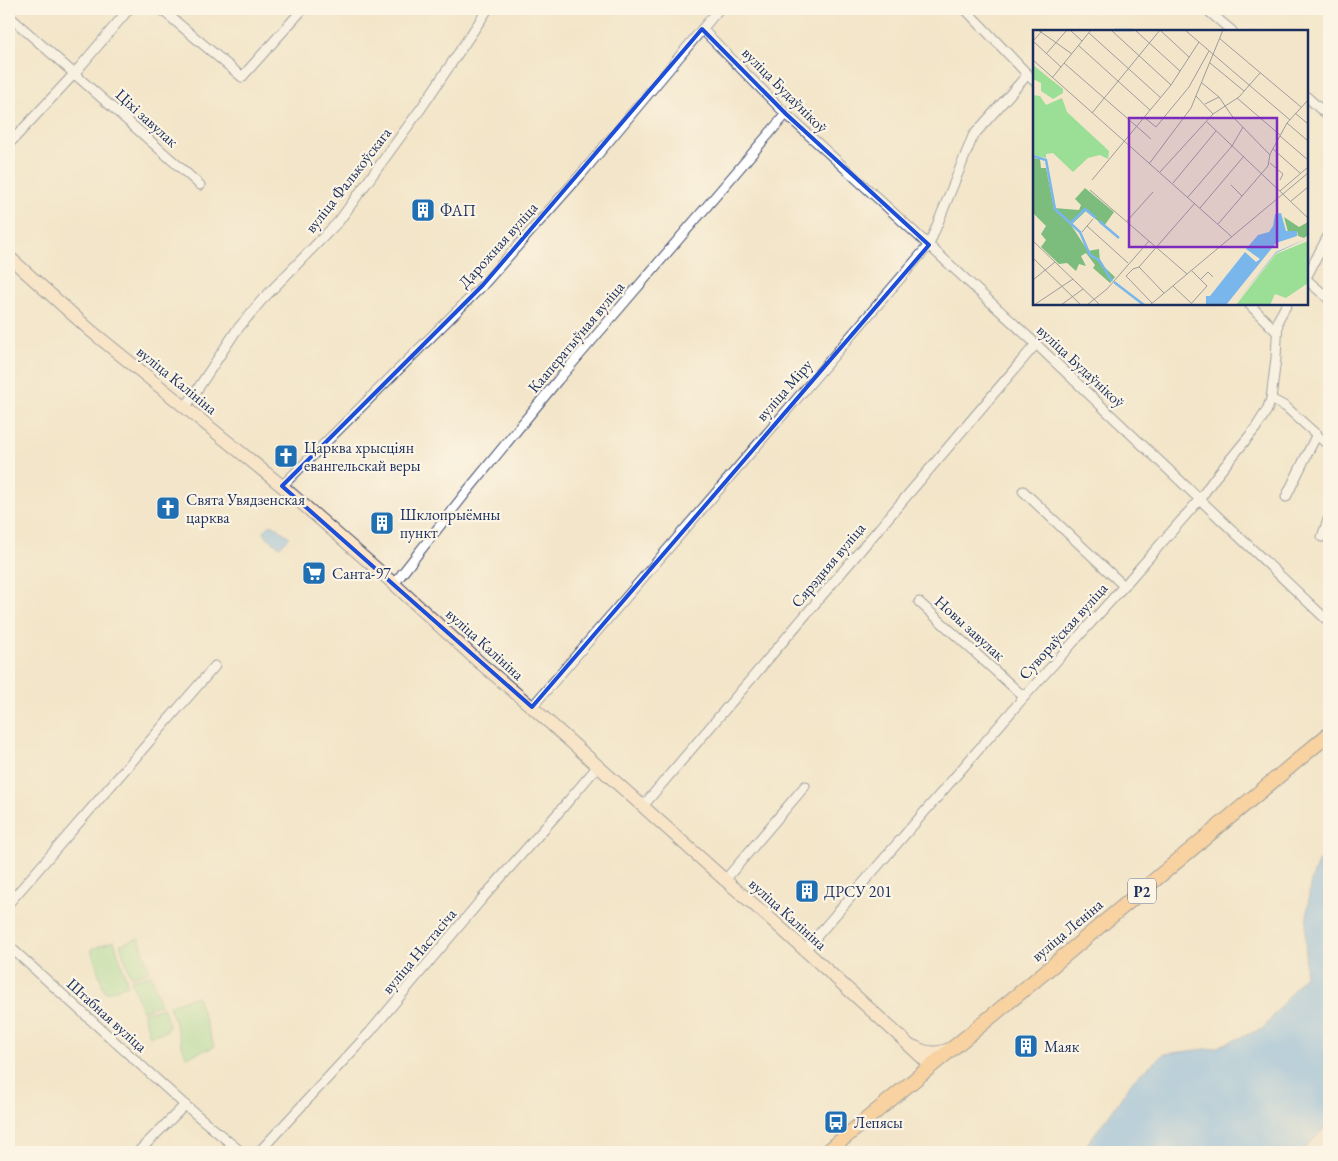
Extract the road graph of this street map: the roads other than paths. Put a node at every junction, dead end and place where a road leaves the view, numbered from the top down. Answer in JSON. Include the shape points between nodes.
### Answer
{"nodes":[{"id":1,"x":129,"y":9,"type":"edge"},
{"id":2,"x":161,"y":9,"type":"edge"},
{"id":3,"x":303,"y":9,"type":"edge"},
{"id":4,"x":488,"y":9,"type":"edge"},
{"id":5,"x":719,"y":9,"type":"edge"},
{"id":6,"x":965,"y":9,"type":"edge"},
{"id":7,"x":1206,"y":9,"type":"edge"},
{"id":8,"x":9,"y":16,"type":"edge"},
{"id":9,"x":702,"y":29,"type":"junction"},
{"id":10,"x":1231,"y":30,"type":"edge"},
{"id":11,"x":74,"y":74,"type":"junction"},
{"id":12,"x":1031,"y":77,"type":"edge"},
{"id":13,"x":1308,"y":98,"type":"edge"},
{"id":14,"x":786,"y":114,"type":"junction"},
{"id":15,"x":1329,"y":118,"type":"edge"},
{"id":16,"x":9,"y":144,"type":"edge"},
{"id":17,"x":200,"y":185,"type":"dead end"},
{"id":18,"x":1329,"y":234,"type":"edge"},
{"id":19,"x":929,"y":245,"type":"junction"},
{"id":20,"x":9,"y":257,"type":"edge"},
{"id":21,"x":1308,"y":276,"type":"edge"},
{"id":22,"x":1308,"y":279,"type":"edge"},
{"id":23,"x":1329,"y":299,"type":"edge"},
{"id":24,"x":1251,"y":305,"type":"edge"},
{"id":25,"x":1286,"y":305,"type":"edge"},
{"id":26,"x":1277,"y":332,"type":"junction"},
{"id":27,"x":1036,"y":344,"type":"junction"},
{"id":28,"x":1271,"y":399,"type":"junction"},
{"id":29,"x":185,"y":408,"type":"junction"},
{"id":30,"x":1317,"y":434,"type":"junction"},
{"id":31,"x":1329,"y":446,"type":"edge"},
{"id":32,"x":282,"y":486,"type":"junction"},
{"id":33,"x":1023,"y":490,"type":"dead end"},
{"id":34,"x":1286,"y":497,"type":"dead end"},
{"id":35,"x":1200,"y":499,"type":"junction"},
{"id":36,"x":1329,"y":517,"type":"edge"},
{"id":37,"x":1322,"y":537,"type":"dead end"},
{"id":38,"x":394,"y":584,"type":"junction"},
{"id":39,"x":1124,"y":586,"type":"junction"},
{"id":40,"x":919,"y":602,"type":"dead end"},
{"id":41,"x":1329,"y":622,"type":"edge"},
{"id":42,"x":215,"y":666,"type":"dead end"},
{"id":43,"x":1024,"y":697,"type":"junction"},
{"id":44,"x":532,"y":707,"type":"junction"},
{"id":45,"x":1329,"y":734,"type":"edge"},
{"id":46,"x":598,"y":766,"type":"junction"},
{"id":47,"x":805,"y":786,"type":"dead end"},
{"id":48,"x":643,"y":806,"type":"junction"},
{"id":49,"x":726,"y":880,"type":"junction"},
{"id":50,"x":9,"y":903,"type":"edge"},
{"id":51,"x":9,"y":946,"type":"edge"},
{"id":52,"x":805,"y":950,"type":"junction"},
{"id":53,"x":906,"y":1042,"type":"junction"},
{"id":54,"x":955,"y":1047,"type":"junction"},
{"id":55,"x":931,"y":1066,"type":"junction"},
{"id":56,"x":909,"y":1084,"type":"junction"},
{"id":57,"x":186,"y":1105,"type":"junction"},
{"id":58,"x":138,"y":1152,"type":"edge"},
{"id":59,"x":241,"y":1152,"type":"edge"},
{"id":60,"x":259,"y":1152,"type":"edge"},
{"id":61,"x":827,"y":1152,"type":"edge"}],
"edges":[{"from":1,"to":11,"type":"street"},
{"from":2,"to":3,"type":"street","via":[[242,77]]},
{"from":4,"to":29,"type":"street","name":"вуліца Фалькоўскага","via":[[422,107],[338,220],[236,331]]},
{"from":5,"to":9,"type":"street","name":"Дарожная вуліца"},
{"from":6,"to":12,"type":"street"},
{"from":7,"to":10,"type":"street"},
{"from":8,"to":11,"type":"street","name":"Ціхі завулак"},
{"from":9,"to":14,"type":"street","name":"вуліца Будаўнікоў"},
{"from":9,"to":32,"type":"street","name":"Дарожная вуліца","via":[[583,172],[483,285]]},
{"from":11,"to":16,"type":"street"},
{"from":11,"to":17,"type":"street","name":"Ціхі завулак"},
{"from":12,"to":19,"type":"street","name":"вуліца Міру","via":[[973,136]]},
{"from":13,"to":15,"type":"street"},
{"from":14,"to":19,"type":"street","name":"вуліца Будаўнікоў"},
{"from":14,"to":38,"type":"street","name":"Кааператыўная вуліца","via":[[558,380]]},
{"from":18,"to":21,"type":"street"},
{"from":19,"to":27,"type":"street","name":"вуліца Будаўнікоў"},
{"from":19,"to":44,"type":"street","name":"вуліца Міру"},
{"from":20,"to":29,"type":"street","name":"вуліца Калініна","via":[[90,330]]},
{"from":22,"to":23,"type":"street"},
{"from":24,"to":26,"type":"street"},
{"from":25,"to":26,"type":"street","name":"Сувораўская вуліца","via":[[1278,320]]},
{"from":26,"to":28,"type":"street","name":"Сувораўская вуліца"},
{"from":27,"to":35,"type":"street","name":"вуліца Будаўнікоў"},
{"from":27,"to":48,"type":"street","name":"Сярэдняя вуліца"},
{"from":28,"to":30,"type":"street","via":[[1286,407]]},
{"from":28,"to":35,"type":"street","name":"Сувораўская вуліца","via":[[1255,429]]},
{"from":29,"to":32,"type":"street","name":"вуліца Калініна"},
{"from":30,"to":31,"type":"street"},
{"from":30,"to":34,"type":"street"},
{"from":32,"to":38,"type":"street","name":"вуліца Калініна"},
{"from":33,"to":39,"type":"street"},
{"from":35,"to":39,"type":"street","name":"Сувораўская вуліца"},
{"from":35,"to":41,"type":"street","name":"вуліца Будаўнікоў"},
{"from":36,"to":37,"type":"street"},
{"from":38,"to":44,"type":"street","name":"вуліца Калініна"},
{"from":39,"to":43,"type":"street","name":"Сувораўская вуліца"},
{"from":40,"to":43,"type":"street","name":"Новы завулак"},
{"from":42,"to":50,"type":"street"},
{"from":43,"to":52,"type":"street","name":"Сувораўская вуліца"},
{"from":44,"to":46,"type":"street","name":"вуліца Калініна"},
{"from":45,"to":54,"type":"main road","name":"вуліца Леніна","number":"Р2"},
{"from":46,"to":48,"type":"street","name":"вуліца Калініна"},
{"from":46,"to":60,"type":"street","name":"вуліца Настасіча","via":[[370,1032]]},
{"from":47,"to":49,"type":"street"},
{"from":48,"to":49,"type":"street","name":"вуліца Калініна"},
{"from":49,"to":52,"type":"street","name":"вуліца Калініна"},
{"from":51,"to":57,"type":"street","name":"Штабная вуліца"},
{"from":52,"to":53,"type":"street","name":"вуліца Калініна"},
{"from":53,"to":54,"type":"street","via":[[928,1052]]},
{"from":53,"to":55,"type":"street","name":"вуліца Калініна"},
{"from":53,"to":56,"type":"street","via":[[917,1061]]},
{"from":54,"to":55,"type":"main road","name":"вуліца Леніна","number":"Р2"},
{"from":55,"to":56,"type":"main road","name":"вуліца Леніна","number":"Р2"},
{"from":56,"to":61,"type":"main road","name":"вуліца Леніна","number":"Р2"},
{"from":57,"to":58,"type":"street"},
{"from":57,"to":59,"type":"street","name":"Штабная вуліца"}]}
